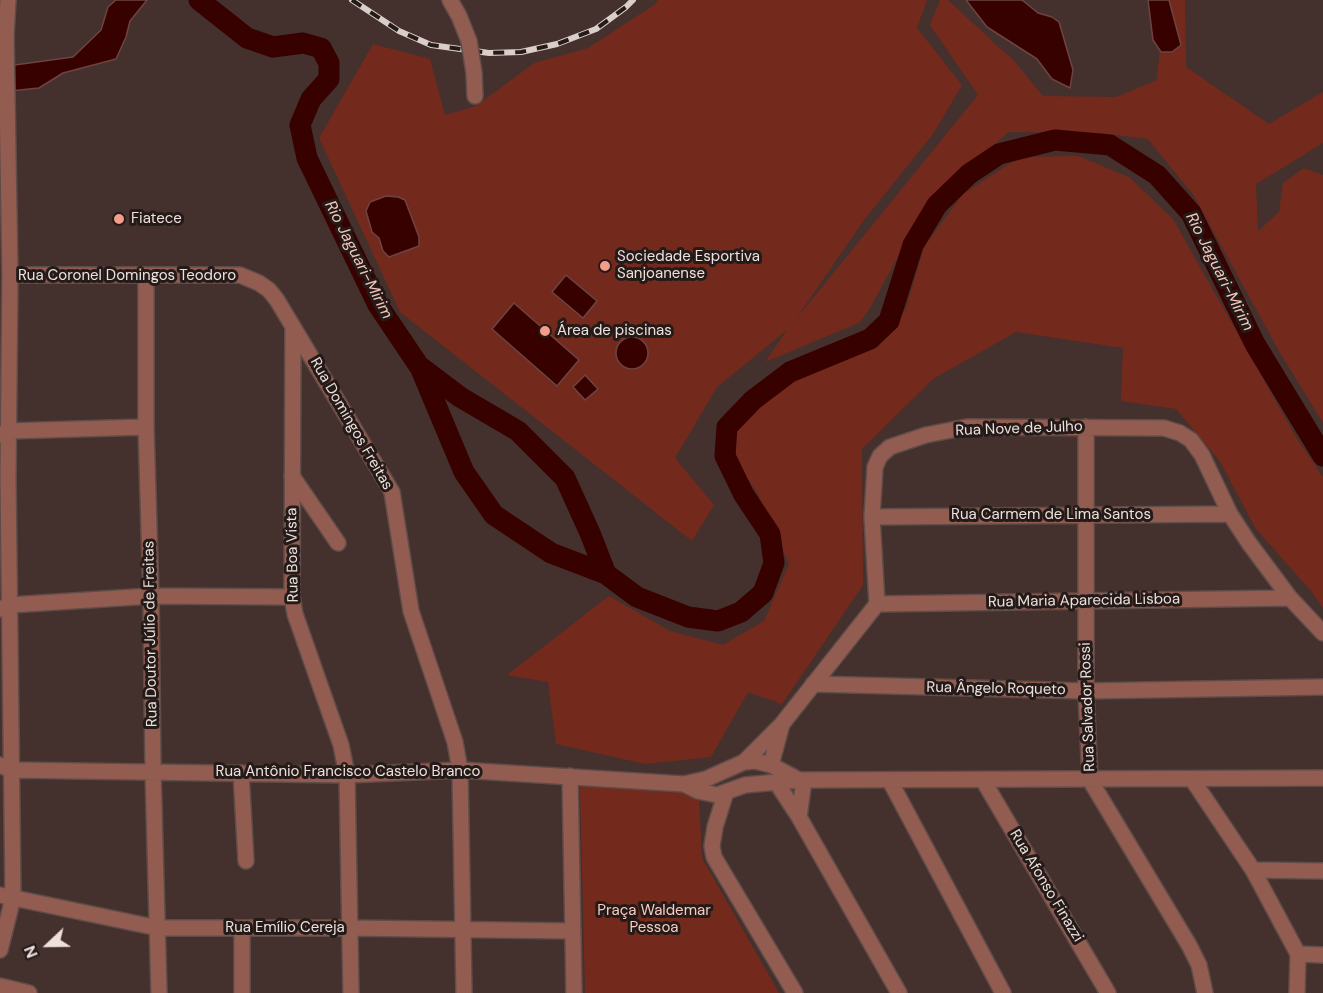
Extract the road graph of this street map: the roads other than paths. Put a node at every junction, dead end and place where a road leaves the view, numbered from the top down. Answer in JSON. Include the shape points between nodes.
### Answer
{"nodes":[{"id":1,"x":8,"y":0,"type":"edge"},
{"id":2,"x":450,"y":0,"type":"edge"},
{"id":3,"x":475,"y":96,"type":"dead end"},
{"id":4,"x":10,"y":275,"type":"junction"},
{"id":5,"x":146,"y":275,"type":"junction"},
{"id":6,"x":293,"y":326,"type":"junction"},
{"id":7,"x":146,"y":427,"type":"junction"},
{"id":8,"x":1086,"y":427,"type":"junction"},
{"id":9,"x":4,"y":433,"type":"edge"},
{"id":10,"x":292,"y":476,"type":"junction"},
{"id":11,"x":1230,"y":514,"type":"junction"},
{"id":12,"x":1086,"y":515,"type":"junction"},
{"id":13,"x":872,"y":517,"type":"junction"},
{"id":14,"x":338,"y":543,"type":"dead end"},
{"id":15,"x":151,"y":596,"type":"junction"},
{"id":16,"x":292,"y":597,"type":"junction"},
{"id":17,"x":1290,"y":598,"type":"junction"},
{"id":18,"x":1085,"y":601,"type":"junction"},
{"id":19,"x":877,"y":604,"type":"junction"},
{"id":20,"x":5,"y":607,"type":"edge"},
{"id":21,"x":1323,"y":633,"type":"edge"},
{"id":22,"x":813,"y":684,"type":"junction"},
{"id":23,"x":1323,"y":687,"type":"edge"},
{"id":24,"x":1086,"y":691,"type":"junction"},
{"id":25,"x":782,"y":724,"type":"junction"},
{"id":26,"x":744,"y":762,"type":"junction"},
{"id":27,"x":771,"y":765,"type":"junction"},
{"id":28,"x":6,"y":768,"type":"edge"},
{"id":29,"x":460,"y":770,"type":"junction"},
{"id":30,"x":153,"y":771,"type":"junction"},
{"id":31,"x":241,"y":773,"type":"junction"},
{"id":32,"x":347,"y":776,"type":"junction"},
{"id":33,"x":570,"y":776,"type":"junction"},
{"id":34,"x":1323,"y":778,"type":"edge"},
{"id":35,"x":1192,"y":779,"type":"junction"},
{"id":36,"x":802,"y":780,"type":"junction"},
{"id":37,"x":983,"y":780,"type":"junction"},
{"id":38,"x":1090,"y":780,"type":"junction"},
{"id":39,"x":890,"y":781,"type":"junction"},
{"id":40,"x":776,"y":782,"type":"junction"},
{"id":41,"x":684,"y":784,"type":"junction"},
{"id":42,"x":726,"y":792,"type":"junction"},
{"id":43,"x":709,"y":794,"type":"junction"},
{"id":44,"x":799,"y":817,"type":"junction"},
{"id":45,"x":715,"y":827,"type":"junction"},
{"id":46,"x":246,"y":861,"type":"dead end"},
{"id":47,"x":1253,"y":870,"type":"junction"},
{"id":48,"x":1323,"y":871,"type":"edge"},
{"id":49,"x":6,"y":897,"type":"edge"},
{"id":50,"x":158,"y":928,"type":"junction"},
{"id":51,"x":349,"y":928,"type":"junction"},
{"id":52,"x":242,"y":929,"type":"junction"},
{"id":53,"x":463,"y":929,"type":"junction"},
{"id":54,"x":573,"y":931,"type":"junction"},
{"id":55,"x":0,"y":950,"type":"edge"},
{"id":56,"x":1298,"y":954,"type":"junction"},
{"id":57,"x":1323,"y":955,"type":"edge"},
{"id":58,"x":0,"y":986,"type":"edge"},
{"id":59,"x":29,"y":993,"type":"edge"},
{"id":60,"x":159,"y":993,"type":"edge"},
{"id":61,"x":242,"y":993,"type":"edge"},
{"id":62,"x":351,"y":993,"type":"edge"},
{"id":63,"x":464,"y":993,"type":"edge"},
{"id":64,"x":574,"y":993,"type":"edge"},
{"id":65,"x":795,"y":993,"type":"edge"},
{"id":66,"x":899,"y":993,"type":"edge"},
{"id":67,"x":1003,"y":993,"type":"edge"},
{"id":68,"x":1108,"y":993,"type":"edge"},
{"id":69,"x":1205,"y":993,"type":"edge"},
{"id":70,"x":1297,"y":993,"type":"edge"}],
"edges":[{"from":1,"to":4,"type":"street"},
{"from":2,"to":3,"type":"street","bridge":true,"via":[[469,41]]},
{"from":4,"to":5,"type":"street","name":"Rua Coronel Domingos Teodoro"},
{"from":4,"to":9,"type":"street"},
{"from":5,"to":6,"type":"street","name":"Rua Coronel Domingos Teodoro","via":[[240,275],[268,290]]},
{"from":5,"to":7,"type":"street","name":"Rua Doutor Júlio de Freitas"},
{"from":6,"to":10,"type":"street","name":"Rua Boa Vista"},
{"from":6,"to":29,"type":"street","name":"Rua Domingos Freitas","via":[[392,492],[411,611],[455,742]]},
{"from":7,"to":9,"type":"street"},
{"from":7,"to":15,"type":"street","name":"Rua Doutor Júlio de Freitas"},
{"from":8,"to":11,"type":"street","name":"Rua Nove de Julho","via":[[1164,428],[1180,433],[1202,455]]},
{"from":8,"to":12,"type":"street","name":"Rua Salvador Rossi"},
{"from":8,"to":13,"type":"street","name":"Rua Nove de Julho","via":[[967,428],[926,435],[890,447],[875,467]]},
{"from":9,"to":20,"type":"street"},
{"from":10,"to":14,"type":"street"},
{"from":10,"to":16,"type":"street","name":"Rua Boa Vista"},
{"from":11,"to":12,"type":"street","name":"Rua Carmem de Lima Santos"},
{"from":11,"to":17,"type":"street","name":"Rua Nove de Julho"},
{"from":12,"to":13,"type":"street","name":"Rua Carmem de Lima Santos"},
{"from":12,"to":18,"type":"street","name":"Rua Salvador Rossi"},
{"from":13,"to":19,"type":"street","name":"Rua Nove de Julho"},
{"from":15,"to":16,"type":"street"},
{"from":15,"to":20,"type":"street"},
{"from":15,"to":30,"type":"street","name":"Rua Doutor Júlio de Freitas"},
{"from":16,"to":32,"type":"street","name":"Rua Boa Vista","via":[[341,745]]},
{"from":17,"to":18,"type":"street","name":"Rua Maria Aparecida Lisboa"},
{"from":17,"to":21,"type":"street","name":"Rua Nove de Julho"},
{"from":18,"to":19,"type":"street","name":"Rua Maria Aparecida Lisboa"},
{"from":18,"to":24,"type":"street","name":"Rua Salvador Rossi"},
{"from":19,"to":22,"type":"street"},
{"from":20,"to":28,"type":"street"},
{"from":22,"to":24,"type":"street","name":"Rua Ângelo Roqueto"},
{"from":22,"to":25,"type":"street"},
{"from":23,"to":24,"type":"street","name":"Rua Ângelo Roqueto"},
{"from":24,"to":38,"type":"street","name":"Rua Salvador Rossi"},
{"from":25,"to":26,"type":"street"},
{"from":25,"to":27,"type":"street"},
{"from":26,"to":27,"type":"street","name":"Rua Antônio Francisco Castelo Branco","via":[[763,761]]},
{"from":26,"to":41,"type":"street","name":"Rua Antônio Francisco Castelo Branco"},
{"from":27,"to":36,"type":"street","name":"Rua Antônio Francisco Castelo Branco"},
{"from":28,"to":30,"type":"street","name":"Rua Antônio Francisco Castelo Branco"},
{"from":28,"to":49,"type":"street"},
{"from":29,"to":32,"type":"street","name":"Rua Antônio Francisco Castelo Branco"},
{"from":29,"to":33,"type":"street","name":"Rua Antônio Francisco Castelo Branco"},
{"from":29,"to":53,"type":"street","name":"Rua Domingos Freitas"},
{"from":30,"to":31,"type":"street","name":"Rua Antônio Francisco Castelo Branco"},
{"from":30,"to":50,"type":"street","name":"Rua Doutor Júlio de Freitas"},
{"from":31,"to":32,"type":"street","name":"Rua Antônio Francisco Castelo Branco"},
{"from":31,"to":46,"type":"street"},
{"from":32,"to":51,"type":"street","name":"Rua Boa Vista"},
{"from":33,"to":41,"type":"street","name":"Rua Antônio Francisco Castelo Branco"},
{"from":33,"to":54,"type":"street"},
{"from":34,"to":35,"type":"street","name":"Rua Antônio Francisco Castelo Branco"},
{"from":35,"to":38,"type":"street","name":"Rua Antônio Francisco Castelo Branco"},
{"from":35,"to":47,"type":"street"},
{"from":36,"to":39,"type":"street","name":"Rua Antônio Francisco Castelo Branco"},
{"from":36,"to":40,"type":"street","name":"Rua Antônio Francisco Castelo Branco"},
{"from":36,"to":44,"type":"street"},
{"from":37,"to":38,"type":"street","name":"Rua Antônio Francisco Castelo Branco"},
{"from":37,"to":39,"type":"street","name":"Rua Antônio Francisco Castelo Branco"},
{"from":37,"to":68,"type":"street","name":"Rua Afonso Finazzi"},
{"from":38,"to":69,"type":"street","name":"Rua Salvador Rossi","via":[[1189,945],[1199,965]]},
{"from":39,"to":67,"type":"street"},
{"from":40,"to":42,"type":"street","name":"Rua Antônio Francisco Castelo Branco"},
{"from":40,"to":44,"type":"street"},
{"from":41,"to":43,"type":"street","name":"Rua Antônio Francisco Castelo Branco"},
{"from":42,"to":43,"type":"street","name":"Rua Antônio Francisco Castelo Branco"},
{"from":42,"to":45,"type":"street"},
{"from":43,"to":45,"type":"street"},
{"from":44,"to":66,"type":"street"},
{"from":45,"to":65,"type":"street","via":[[712,846],[718,867]]},
{"from":47,"to":48,"type":"street"},
{"from":47,"to":56,"type":"street"},
{"from":49,"to":50,"type":"street","name":"Rua Emílio Cereja"},
{"from":49,"to":55,"type":"street"},
{"from":50,"to":52,"type":"street","name":"Rua Emílio Cereja"},
{"from":50,"to":60,"type":"street","name":"Rua Doutor Júlio de Freitas"},
{"from":51,"to":52,"type":"street","name":"Rua Emílio Cereja"},
{"from":51,"to":53,"type":"street","name":"Rua Emílio Cereja"},
{"from":51,"to":62,"type":"street","name":"Rua Boa Vista"},
{"from":52,"to":61,"type":"street"},
{"from":53,"to":54,"type":"street","name":"Rua Emílio Cereja"},
{"from":53,"to":63,"type":"street","name":"Rua Domingos Freitas"},
{"from":54,"to":64,"type":"street"},
{"from":56,"to":57,"type":"street"},
{"from":56,"to":70,"type":"street"},
{"from":58,"to":59,"type":"street"}]}
